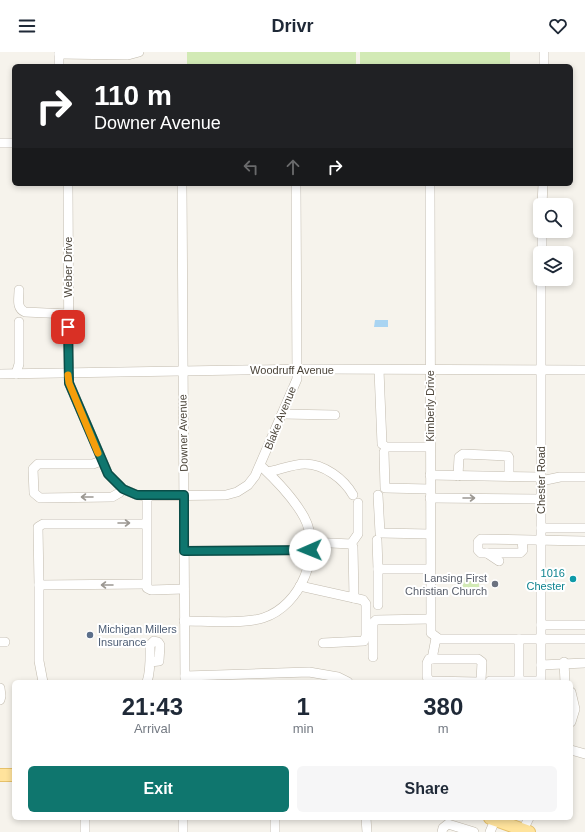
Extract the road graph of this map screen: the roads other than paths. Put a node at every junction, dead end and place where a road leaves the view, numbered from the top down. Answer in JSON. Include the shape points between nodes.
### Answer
{"nodes":[{"id":1,"x":139,"y":52,"type":"edge"},
{"id":2,"x":544,"y":52,"type":"edge"},
{"id":3,"x":59,"y":53,"type":"edge"},
{"id":4,"x":59,"y":64,"type":"edge"},
{"id":5,"x":544,"y":64,"type":"edge"},
{"id":6,"x":0,"y":143,"type":"edge"},
{"id":7,"x":12,"y":143,"type":"edge"},
{"id":8,"x":68,"y":186,"type":"edge"},
{"id":9,"x":182,"y":186,"type":"edge"},
{"id":10,"x":296,"y":186,"type":"edge"},
{"id":11,"x":430,"y":186,"type":"edge"},
{"id":12,"x":543,"y":186,"type":"edge"},
{"id":13,"x":542,"y":198,"type":"edge"},
{"id":14,"x":542,"y":286,"type":"edge"},
{"id":15,"x":19,"y":290,"type":"dead end"},
{"id":16,"x":68,"y":314,"type":"junction"},
{"id":17,"x":19,"y":322,"type":"dead end"},
{"id":18,"x":297,"y":370,"type":"junction"},
{"id":19,"x":379,"y":370,"type":"junction"},
{"id":20,"x":429,"y":370,"type":"junction"},
{"id":21,"x":541,"y":370,"type":"junction"},
{"id":22,"x":585,"y":370,"type":"edge"},
{"id":23,"x":183,"y":371,"type":"junction"},
{"id":24,"x":68,"y":373,"type":"junction"},
{"id":25,"x":0,"y":374,"type":"edge"},
{"id":26,"x":16,"y":374,"type":"junction"},
{"id":27,"x":282,"y":414,"type":"junction"},
{"id":28,"x":335,"y":415,"type":"dead end"},
{"id":29,"x":430,"y":447,"type":"junction"},
{"id":30,"x":384,"y":452,"type":"dead end"},
{"id":31,"x":101,"y":461,"type":"junction"},
{"id":32,"x":264,"y":469,"type":"junction"},
{"id":33,"x":430,"y":475,"type":"junction"},
{"id":34,"x":458,"y":476,"type":"junction"},
{"id":35,"x":509,"y":476,"type":"junction"},
{"id":36,"x":585,"y":477,"type":"edge"},
{"id":37,"x":541,"y":479,"type":"junction"},
{"id":38,"x":123,"y":489,"type":"junction"},
{"id":39,"x":430,"y":494,"type":"junction"},
{"id":40,"x":184,"y":495,"type":"junction"},
{"id":41,"x":378,"y":495,"type":"dead end"},
{"id":42,"x":147,"y":496,"type":"junction"},
{"id":43,"x":540,"y":499,"type":"junction"},
{"id":44,"x":146,"y":524,"type":"junction"},
{"id":45,"x":541,"y":528,"type":"junction"},
{"id":46,"x":585,"y":528,"type":"edge"},
{"id":47,"x":430,"y":534,"type":"junction"},
{"id":48,"x":377,"y":540,"type":"dead end"},
{"id":49,"x":541,"y":540,"type":"junction"},
{"id":50,"x":522,"y":541,"type":"junction"},
{"id":51,"x":585,"y":541,"type":"edge"},
{"id":52,"x":351,"y":544,"type":"junction"},
{"id":53,"x":310,"y":546,"type":"junction"},
{"id":54,"x":184,"y":551,"type":"junction"},
{"id":55,"x":487,"y":553,"type":"junction"},
{"id":56,"x":515,"y":553,"type":"junction"},
{"id":57,"x":378,"y":569,"type":"junction"},
{"id":58,"x":430,"y":569,"type":"junction"},
{"id":59,"x":146,"y":584,"type":"junction"},
{"id":60,"x":38,"y":585,"type":"junction"},
{"id":61,"x":300,"y":586,"type":"junction"},
{"id":62,"x":184,"y":589,"type":"junction"},
{"id":63,"x":354,"y":598,"type":"junction"},
{"id":64,"x":378,"y":606,"type":"dead end"},
{"id":65,"x":430,"y":618,"type":"junction"},
{"id":66,"x":184,"y":621,"type":"junction"},
{"id":67,"x":585,"y":625,"type":"edge"},
{"id":68,"x":541,"y":626,"type":"junction"},
{"id":69,"x":436,"y":638,"type":"junction"},
{"id":70,"x":519,"y":639,"type":"junction"},
{"id":71,"x":541,"y":639,"type":"junction"},
{"id":72,"x":585,"y":639,"type":"edge"},
{"id":73,"x":323,"y":643,"type":"dead end"},
{"id":74,"x":373,"y":657,"type":"dead end"},
{"id":75,"x":432,"y":659,"type":"junction"},
{"id":76,"x":150,"y":662,"type":"dead end"},
{"id":77,"x":564,"y":662,"type":"junction"},
{"id":78,"x":585,"y":662,"type":"edge"},
{"id":79,"x":541,"y":665,"type":"junction"},
{"id":80,"x":185,"y":679,"type":"edge"},
{"id":81,"x":43,"y":680,"type":"edge"},
{"id":82,"x":147,"y":680,"type":"edge"},
{"id":83,"x":344,"y":680,"type":"edge"},
{"id":84,"x":427,"y":680,"type":"edge"},
{"id":85,"x":480,"y":680,"type":"edge"},
{"id":86,"x":519,"y":680,"type":"edge"},
{"id":87,"x":541,"y":680,"type":"edge"},
{"id":88,"x":565,"y":680,"type":"edge"},
{"id":89,"x":0,"y":688,"type":"edge"},
{"id":90,"x":0,"y":700,"type":"edge"},
{"id":91,"x":573,"y":700,"type":"edge"},
{"id":92,"x":573,"y":716,"type":"edge"},
{"id":93,"x":585,"y":745,"type":"edge"},
{"id":94,"x":573,"y":750,"type":"edge"},
{"id":95,"x":585,"y":754,"type":"edge"},
{"id":96,"x":0,"y":775,"type":"edge"},
{"id":97,"x":12,"y":775,"type":"edge"},
{"id":98,"x":85,"y":820,"type":"edge"},
{"id":99,"x":183,"y":820,"type":"edge"},
{"id":100,"x":275,"y":820,"type":"edge"},
{"id":101,"x":366,"y":820,"type":"edge"},
{"id":102,"x":492,"y":820,"type":"edge"},
{"id":103,"x":494,"y":820,"type":"edge"},
{"id":104,"x":527,"y":820,"type":"edge"},
{"id":105,"x":519,"y":830,"type":"edge"},
{"id":106,"x":85,"y":832,"type":"edge"},
{"id":107,"x":183,"y":832,"type":"edge"},
{"id":108,"x":275,"y":832,"type":"edge"},
{"id":109,"x":366,"y":832,"type":"edge"},
{"id":110,"x":442,"y":832,"type":"edge"},
{"id":111,"x":474,"y":832,"type":"edge"},
{"id":112,"x":490,"y":832,"type":"edge"}],
"edges":[{"from":1,"to":3,"type":"street","via":[[128,55]]},
{"from":2,"to":5,"type":"street"},
{"from":3,"to":4,"type":"street"},
{"from":6,"to":7,"type":"street"},
{"from":8,"to":16,"type":"street","name":"Weber Drive"},
{"from":9,"to":23,"type":"street","name":"Downer Avenue"},
{"from":10,"to":18,"type":"street","name":"Blake Avenue"},
{"from":11,"to":20,"type":"street","name":"Kimberly Drive"},
{"from":12,"to":13,"type":"street"},
{"from":14,"to":21,"type":"street","name":"Chester Road"},
{"from":15,"to":16,"type":"street","via":[[19,307],[25,312]]},
{"from":16,"to":24,"type":"street","name":"Weber Drive"},
{"from":17,"to":26,"type":"street","via":[[19,364]]},
{"from":18,"to":19,"type":"street","name":"Woodruff Avenue"},
{"from":18,"to":23,"type":"street","name":"Woodruff Avenue"},
{"from":18,"to":27,"type":"street","name":"Blake Avenue"},
{"from":19,"to":20,"type":"street","name":"Woodruff Avenue"},
{"from":19,"to":29,"type":"street","via":[[382,444],[386,447]]},
{"from":20,"to":21,"type":"street","name":"Woodruff Avenue"},
{"from":20,"to":29,"type":"street","name":"Kimberly Drive"},
{"from":21,"to":22,"type":"street","name":"Woodruff Avenue"},
{"from":21,"to":37,"type":"street","name":"Chester Road"},
{"from":23,"to":24,"type":"street","name":"Woodruff Avenue"},
{"from":23,"to":40,"type":"street","name":"Downer Avenue"},
{"from":24,"to":26,"type":"street","name":"Woodruff Avenue"},
{"from":24,"to":31,"type":"street","name":"Weber Drive","via":[[69,383]]},
{"from":25,"to":26,"type":"street","name":"Woodruff Avenue"},
{"from":27,"to":28,"type":"street"},
{"from":27,"to":32,"type":"street","name":"Blake Avenue"},
{"from":29,"to":33,"type":"street","name":"Kimberly Drive"},
{"from":30,"to":39,"type":"street","via":[[385,488]]},
{"from":31,"to":38,"type":"street","name":"Weber Drive","via":[[108,474]]},
{"from":38,"to":31,"type":"street","one_way":true,"via":[[112,497],[40,498],[34,493],[33,469],[38,464],[93,464]]},
{"from":32,"to":40,"type":"street","name":"Blake Avenue","via":[[237,492],[226,495]]},
{"from":32,"to":52,"type":"street","via":[[316,465],[340,479],[355,499],[358,534]]},
{"from":32,"to":53,"type":"street","via":[[304,517]]},
{"from":33,"to":34,"type":"street"},
{"from":33,"to":39,"type":"street","name":"Kimberly Drive"},
{"from":34,"to":35,"type":"street"},
{"from":34,"to":35,"type":"street","via":[[459,457],[463,454],[508,456]]},
{"from":35,"to":37,"type":"street"},
{"from":36,"to":37,"type":"street"},
{"from":37,"to":43,"type":"street","name":"Chester Road"},
{"from":38,"to":42,"type":"street","name":"Weber Drive"},
{"from":39,"to":43,"type":"street","one_way":true},
{"from":39,"to":47,"type":"street","name":"Kimberly Drive"},
{"from":40,"to":42,"type":"street","name":"Weber Drive"},
{"from":40,"to":54,"type":"street","name":"Downer Avenue"},
{"from":41,"to":47,"type":"street","via":[[380,533]]},
{"from":42,"to":44,"type":"street"},
{"from":43,"to":45,"type":"street","name":"Chester Road"},
{"from":44,"to":59,"type":"street"},
{"from":60,"to":44,"type":"street","one_way":true,"via":[[40,525]]},
{"from":45,"to":46,"type":"street"},
{"from":45,"to":49,"type":"street","name":"Chester Road"},
{"from":47,"to":58,"type":"street","name":"Kimberly Drive"},
{"from":48,"to":57,"type":"street"},
{"from":49,"to":50,"type":"street"},
{"from":49,"to":51,"type":"street"},
{"from":49,"to":68,"type":"street","name":"Chester Road"},
{"from":50,"to":55,"type":"street","via":[[479,540],[479,552]]},
{"from":50,"to":56,"type":"street","via":[[522,552]]},
{"from":52,"to":53,"type":"street"},
{"from":52,"to":63,"type":"street"},
{"from":53,"to":54,"type":"street"},
{"from":53,"to":61,"type":"street","via":[[308,569]]},
{"from":54,"to":62,"type":"street","name":"Downer Avenue"},
{"from":55,"to":56,"type":"street"},
{"from":55,"to":56,"type":"street","via":[[502,561]]},
{"from":57,"to":58,"type":"street"},
{"from":57,"to":64,"type":"street"},
{"from":58,"to":65,"type":"street","name":"Kimberly Drive"},
{"from":59,"to":60,"type":"street","one_way":true},
{"from":59,"to":62,"type":"street","via":[[151,590]]},
{"from":60,"to":81,"type":"street","via":[[39,661]]},
{"from":61,"to":63,"type":"street"},
{"from":61,"to":66,"type":"street","via":[[294,596],[277,611],[263,618]]},
{"from":62,"to":66,"type":"street","name":"Downer Avenue"},
{"from":63,"to":73,"type":"street","via":[[366,602],[364,641]]},
{"from":65,"to":69,"type":"street","name":"Kimberly Drive","via":[[431,633]]},
{"from":65,"to":74,"type":"street","via":[[376,620],[373,623]]},
{"from":66,"to":80,"type":"street","name":"Downer Avenue"},
{"from":67,"to":68,"type":"street"},
{"from":68,"to":71,"type":"street","name":"Chester Road"},
{"from":69,"to":70,"type":"street"},
{"from":69,"to":75,"type":"street"},
{"from":70,"to":71,"type":"street"},
{"from":70,"to":86,"type":"street"},
{"from":71,"to":72,"type":"street"},
{"from":71,"to":79,"type":"street","name":"Chester Road"},
{"from":75,"to":84,"type":"street","via":[[426,663]]},
{"from":75,"to":85,"type":"street","via":[[478,659],[482,662]]},
{"from":76,"to":82,"type":"street"},
{"from":77,"to":78,"type":"street"},
{"from":77,"to":79,"type":"street"},
{"from":77,"to":88,"type":"street"},
{"from":79,"to":87,"type":"street","name":"Chester Road"},
{"from":80,"to":83,"type":"street","via":[[309,672]]},
{"from":89,"to":90,"type":"street"},
{"from":91,"to":92,"type":"street"},
{"from":93,"to":94,"type":"street"},
{"from":94,"to":95,"type":"street"},
{"from":96,"to":97,"type":"main road"},
{"from":98,"to":106,"type":"street"},
{"from":99,"to":107,"type":"street"},
{"from":100,"to":108,"type":"street"},
{"from":101,"to":109,"type":"street"},
{"from":102,"to":112,"type":"street"},
{"from":103,"to":105,"type":"main road"},
{"from":104,"to":105,"type":"street"},
{"from":110,"to":111,"type":"street","via":[[445,825],[454,824]]}]}
